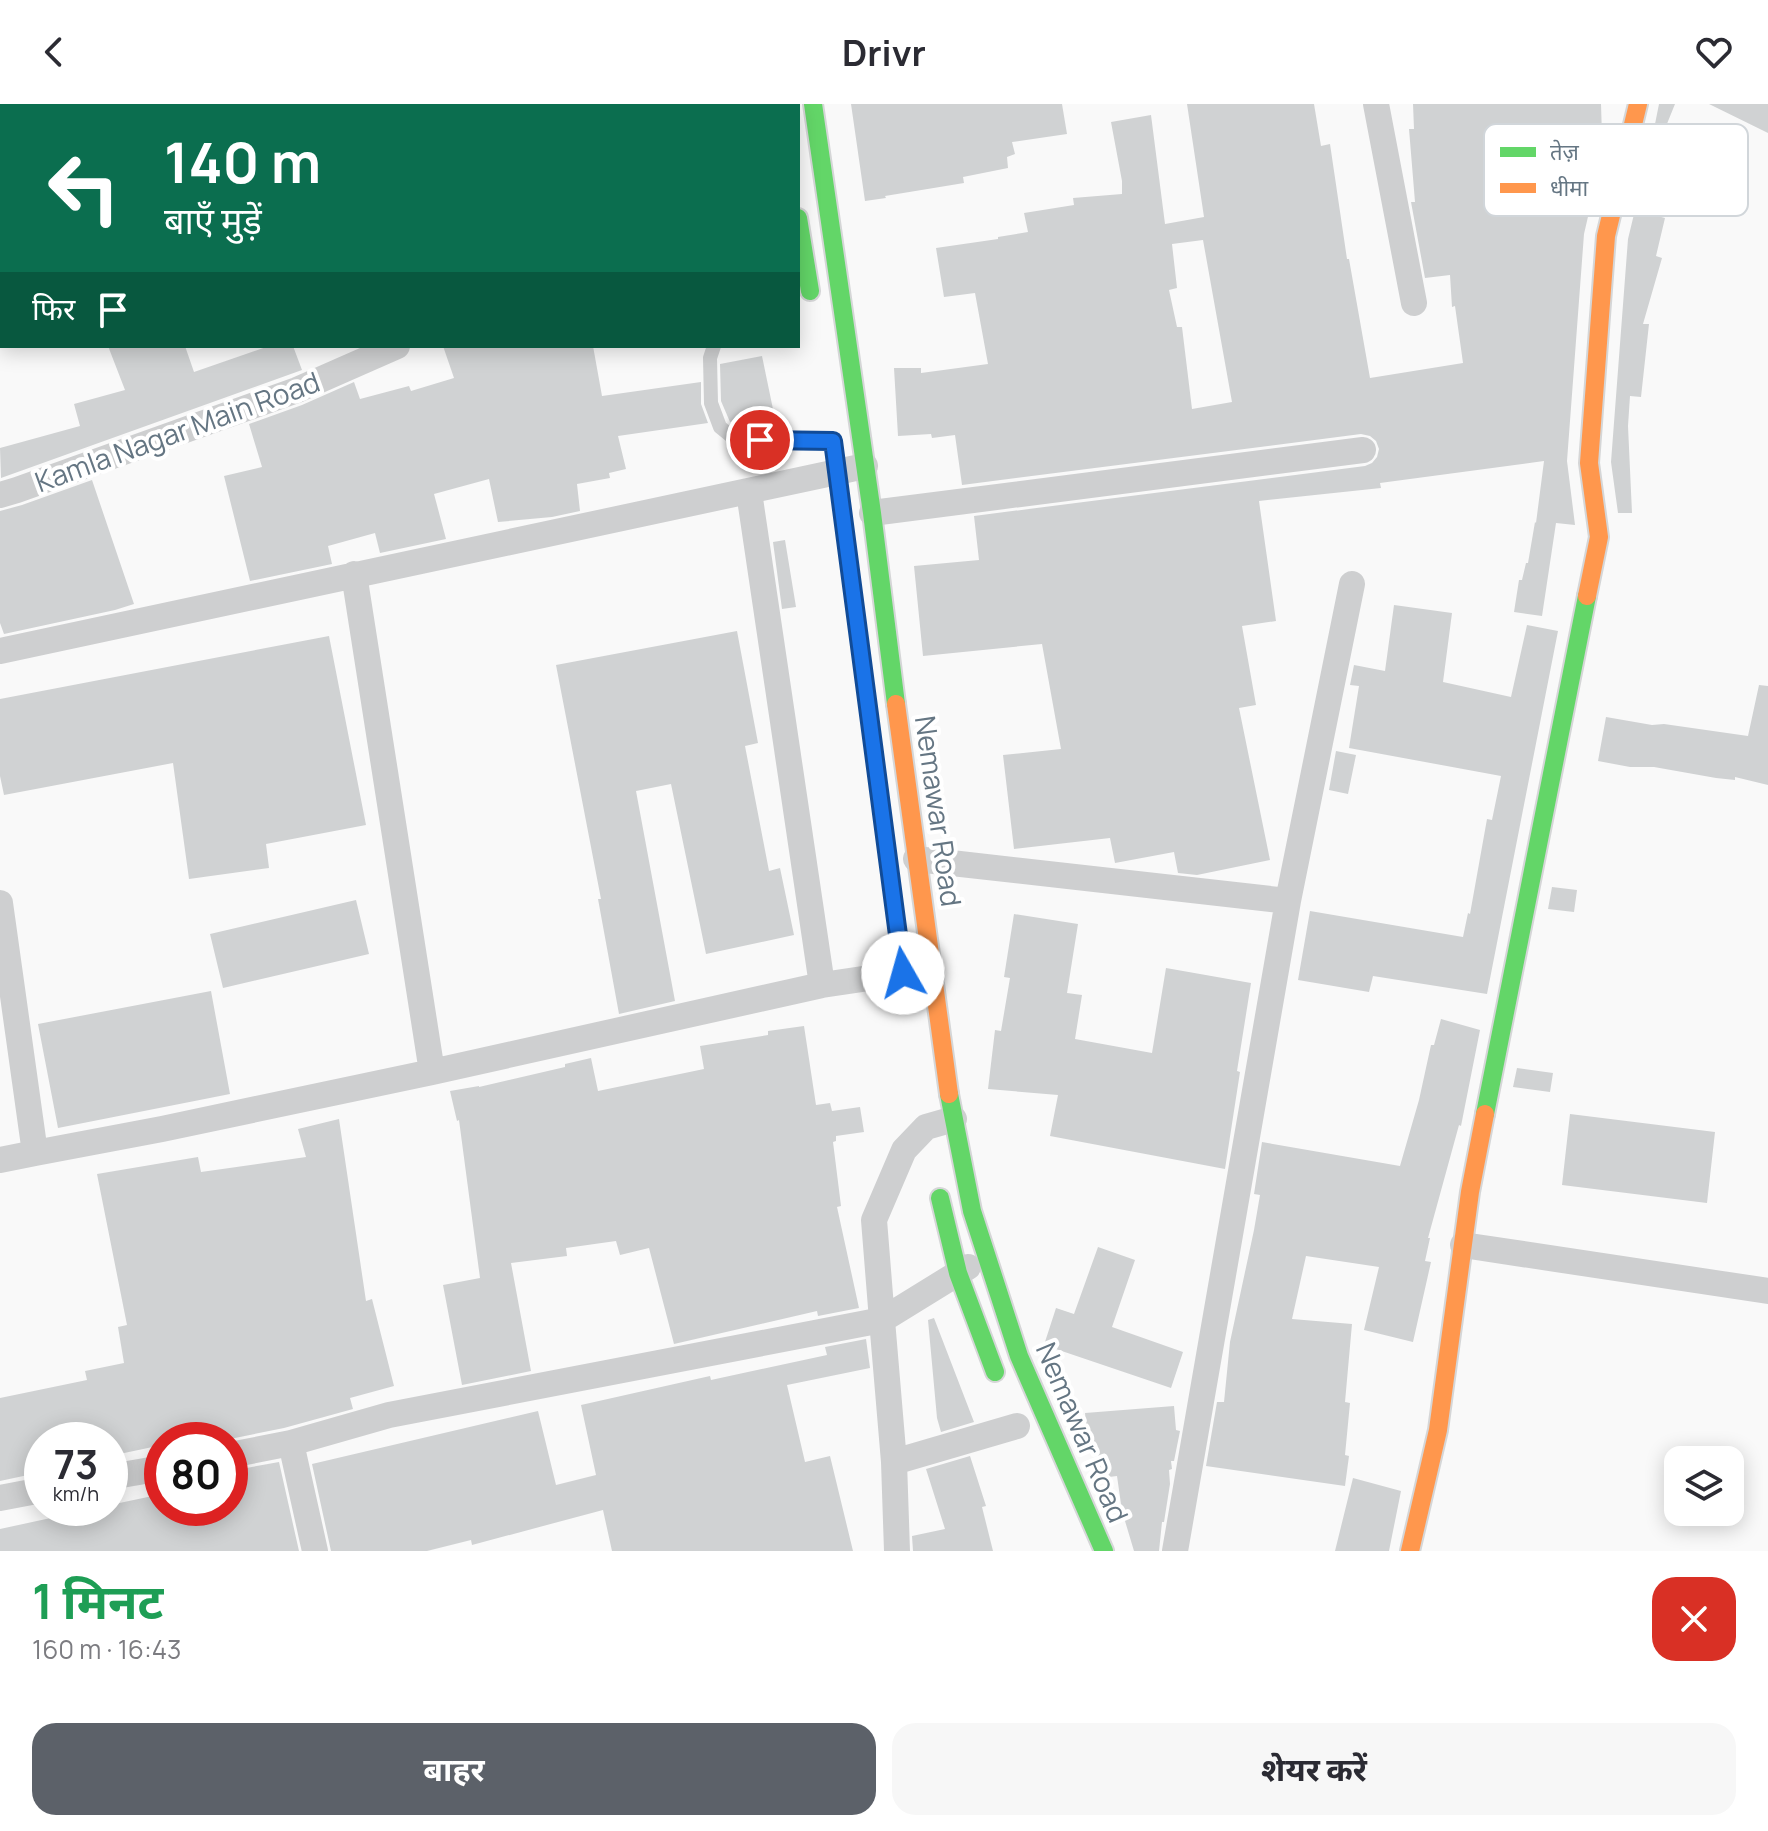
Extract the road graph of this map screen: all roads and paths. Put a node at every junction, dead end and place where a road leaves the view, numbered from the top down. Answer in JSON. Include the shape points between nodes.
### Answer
{"nodes":[{"id":1,"x":813,"y":104,"type":"edge"},
{"id":2,"x":1376,"y":104,"type":"edge"},
{"id":3,"x":1638,"y":104,"type":"edge"},
{"id":4,"x":1633,"y":124,"type":"edge"},
{"id":5,"x":1611,"y":216,"type":"edge"},
{"id":6,"x":800,"y":237,"type":"edge"},
{"id":7,"x":807,"y":303,"type":"edge"},
{"id":8,"x":1414,"y":303,"type":"dead end"},
{"id":9,"x":392,"y":348,"type":"edge"},
{"id":10,"x":713,"y":348,"type":"edge"},
{"id":11,"x":832,"y":434,"type":"joint"},
{"id":12,"x":1363,"y":450,"type":"dead end"},
{"id":13,"x":865,"y":466,"type":"junction"},
{"id":14,"x":838,"y":481,"type":"junction"},
{"id":15,"x":749,"y":492,"type":"junction"},
{"id":16,"x":0,"y":495,"type":"edge"},
{"id":17,"x":872,"y":513,"type":"junction"},
{"id":18,"x":354,"y":574,"type":"junction"},
{"id":19,"x":1352,"y":584,"type":"dead end"},
{"id":20,"x":0,"y":651,"type":"edge"},
{"id":21,"x":916,"y":859,"type":"junction"},
{"id":22,"x":1288,"y":901,"type":"junction"},
{"id":23,"x":0,"y":903,"type":"edge"},
{"id":24,"x":932,"y":973,"type":"junction"},
{"id":25,"x":822,"y":985,"type":"junction"},
{"id":26,"x":432,"y":1072,"type":"junction"},
{"id":27,"x":954,"y":1119,"type":"junction"},
{"id":28,"x":924,"y":1120,"type":"junction"},
{"id":29,"x":35,"y":1153,"type":"junction"},
{"id":30,"x":931,"y":1155,"type":"dead end"},
{"id":31,"x":0,"y":1160,"type":"edge"},
{"id":32,"x":937,"y":1183,"type":"dead end"},
{"id":33,"x":1463,"y":1245,"type":"junction"},
{"id":34,"x":986,"y":1256,"type":"junction"},
{"id":35,"x":958,"y":1273,"type":"junction"},
{"id":36,"x":1768,"y":1291,"type":"edge"},
{"id":37,"x":882,"y":1320,"type":"junction"},
{"id":38,"x":1001,"y":1386,"type":"dead end"},
{"id":39,"x":1017,"y":1426,"type":"dead end"},
{"id":40,"x":291,"y":1443,"type":"junction"},
{"id":41,"x":248,"y":1451,"type":"edge"},
{"id":42,"x":894,"y":1462,"type":"junction"},
{"id":43,"x":24,"y":1493,"type":"edge"},
{"id":44,"x":0,"y":1498,"type":"edge"},
{"id":45,"x":315,"y":1551,"type":"edge"},
{"id":46,"x":897,"y":1551,"type":"edge"},
{"id":47,"x":1104,"y":1551,"type":"edge"},
{"id":48,"x":1175,"y":1551,"type":"edge"},
{"id":49,"x":1410,"y":1551,"type":"edge"}],
"edges":[{"from":1,"to":13,"type":"main road","name":"Nemawar Road"},
{"from":2,"to":8,"type":"street"},
{"from":3,"to":4,"type":"main road"},
{"from":5,"to":33,"type":"main road","via":[[1589,463],[1599,537]]},
{"from":6,"to":7,"type":"main road"},
{"from":9,"to":16,"type":"street","name":"Kamla Nagar Main Road","via":[[297,390]]},
{"from":10,"to":11,"type":"lane","via":[[711,403],[720,427],[736,440]]},
{"from":11,"to":14,"type":"main road"},
{"from":12,"to":17,"type":"street"},
{"from":13,"to":14,"type":"street"},
{"from":13,"to":17,"type":"main road","name":"Nemawar Road"},
{"from":14,"to":15,"type":"street"},
{"from":15,"to":18,"type":"street"},
{"from":15,"to":25,"type":"street"},
{"from":17,"to":21,"type":"main road","name":"Nemawar Road"},
{"from":18,"to":20,"type":"street"},
{"from":18,"to":26,"type":"street"},
{"from":19,"to":22,"type":"street"},
{"from":21,"to":22,"type":"street"},
{"from":21,"to":24,"type":"main road","name":"Nemawar Road"},
{"from":22,"to":48,"type":"street"},
{"from":23,"to":29,"type":"street"},
{"from":24,"to":25,"type":"street"},
{"from":24,"to":27,"type":"main road","name":"Nemawar Road"},
{"from":25,"to":26,"type":"street"},
{"from":26,"to":29,"type":"street"},
{"from":27,"to":28,"type":"street"},
{"from":27,"to":34,"type":"main road","name":"Nemawar Road"},
{"from":28,"to":30,"type":"main road"},
{"from":28,"to":37,"type":"street","via":[[904,1150],[874,1220]]},
{"from":29,"to":31,"type":"street"},
{"from":32,"to":35,"type":"main road","name":"Nemawar Road"},
{"from":33,"to":36,"type":"street"},
{"from":33,"to":49,"type":"main road","via":[[1438,1430]]},
{"from":34,"to":35,"type":"street"},
{"from":34,"to":47,"type":"main road","name":"Nemawar Road","via":[[1019,1356]]},
{"from":35,"to":37,"type":"street"},
{"from":35,"to":38,"type":"main road","name":"Nemawar Road"},
{"from":37,"to":40,"type":"street","via":[[389,1415]]},
{"from":37,"to":42,"type":"street"},
{"from":39,"to":42,"type":"street"},
{"from":40,"to":41,"type":"street"},
{"from":40,"to":45,"type":"street"},
{"from":42,"to":46,"type":"street"},
{"from":43,"to":44,"type":"street"}]}
